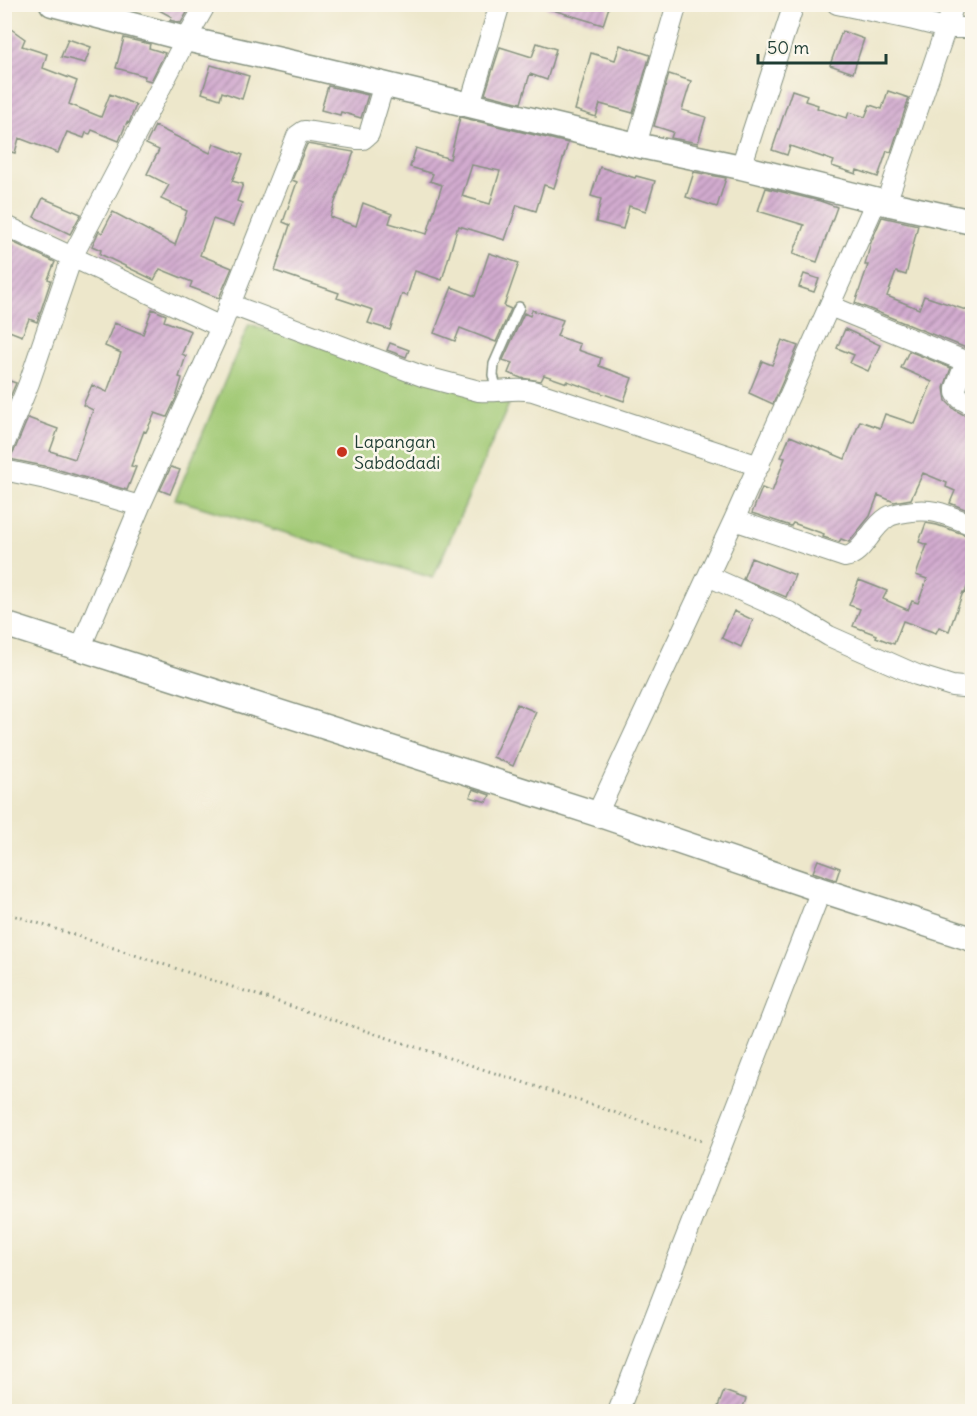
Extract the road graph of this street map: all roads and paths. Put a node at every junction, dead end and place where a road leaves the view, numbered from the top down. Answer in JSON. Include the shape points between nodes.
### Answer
{"nodes":[{"id":1,"x":52,"y":4,"type":"edge"},
{"id":2,"x":206,"y":4,"type":"edge"},
{"id":3,"x":500,"y":4,"type":"edge"},
{"id":4,"x":677,"y":4,"type":"edge"},
{"id":5,"x":794,"y":4,"type":"edge"},
{"id":6,"x":837,"y":4,"type":"edge"},
{"id":7,"x":954,"y":4,"type":"edge"},
{"id":8,"x":946,"y":28,"type":"junction"},
{"id":9,"x":972,"y":28,"type":"edge"},
{"id":10,"x":186,"y":39,"type":"junction"},
{"id":11,"x":384,"y":84,"type":"junction"},
{"id":12,"x":470,"y":104,"type":"junction"},
{"id":13,"x":636,"y":145,"type":"junction"},
{"id":14,"x":741,"y":167,"type":"junction"},
{"id":15,"x":881,"y":202,"type":"junction"},
{"id":16,"x":972,"y":222,"type":"edge"},
{"id":17,"x":4,"y":225,"type":"edge"},
{"id":18,"x":72,"y":257,"type":"junction"},
{"id":19,"x":229,"y":304,"type":"junction"},
{"id":20,"x":830,"y":306,"type":"junction"},
{"id":21,"x":519,"y":307,"type":"dead end"},
{"id":22,"x":221,"y":327,"type":"junction"},
{"id":23,"x":969,"y":363,"type":"edge"},
{"id":24,"x":497,"y":391,"type":"junction"},
{"id":25,"x":972,"y":405,"type":"edge"},
{"id":26,"x":4,"y":445,"type":"edge"},
{"id":27,"x":759,"y":466,"type":"junction"},
{"id":28,"x":4,"y":470,"type":"edge"},
{"id":29,"x":140,"y":506,"type":"junction"},
{"id":30,"x":734,"y":520,"type":"junction"},
{"id":31,"x":972,"y":525,"type":"edge"},
{"id":32,"x":708,"y":576,"type":"junction"},
{"id":33,"x":4,"y":624,"type":"edge"},
{"id":34,"x":80,"y":649,"type":"junction"},
{"id":35,"x":972,"y":688,"type":"edge"},
{"id":36,"x":597,"y":814,"type":"junction"},
{"id":37,"x":821,"y":890,"type":"junction"},
{"id":38,"x":4,"y":912,"type":"edge"},
{"id":39,"x":972,"y":939,"type":"edge"},
{"id":40,"x":721,"y":1148,"type":"junction"},
{"id":41,"x":618,"y":1412,"type":"edge"}],
"edges":[{"from":1,"to":10,"type":"street"},
{"from":2,"to":10,"type":"street"},
{"from":3,"to":12,"type":"street"},
{"from":4,"to":13,"type":"street"},
{"from":5,"to":14,"type":"street"},
{"from":6,"to":8,"type":"street"},
{"from":7,"to":8,"type":"street"},
{"from":8,"to":9,"type":"street"},
{"from":8,"to":15,"type":"street"},
{"from":10,"to":11,"type":"street"},
{"from":10,"to":18,"type":"street"},
{"from":11,"to":12,"type":"street"},
{"from":11,"to":19,"type":"street","via":[[367,137],[304,131],[297,136]]},
{"from":12,"to":13,"type":"street"},
{"from":13,"to":14,"type":"street"},
{"from":14,"to":15,"type":"street"},
{"from":15,"to":16,"type":"street"},
{"from":15,"to":20,"type":"street"},
{"from":17,"to":18,"type":"street"},
{"from":18,"to":22,"type":"street"},
{"from":18,"to":26,"type":"street"},
{"from":19,"to":22,"type":"street"},
{"from":19,"to":24,"type":"street","via":[[422,376],[479,391]]},
{"from":20,"to":23,"type":"street"},
{"from":20,"to":27,"type":"street"},
{"from":21,"to":24,"type":"lane","via":[[494,364]]},
{"from":22,"to":29,"type":"street"},
{"from":23,"to":25,"type":"street","via":[[956,393]]},
{"from":24,"to":27,"type":"street","via":[[533,391]]},
{"from":27,"to":30,"type":"street"},
{"from":28,"to":29,"type":"street"},
{"from":29,"to":34,"type":"street"},
{"from":30,"to":31,"type":"street","via":[[845,557],[858,551],[878,526],[895,514],[923,509]]},
{"from":30,"to":32,"type":"street"},
{"from":32,"to":35,"type":"street","via":[[917,675]]},
{"from":32,"to":36,"type":"street"},
{"from":33,"to":34,"type":"street"},
{"from":34,"to":36,"type":"street"},
{"from":36,"to":37,"type":"street"},
{"from":37,"to":39,"type":"street"},
{"from":37,"to":40,"type":"street"},
{"from":38,"to":40,"type":"path"},
{"from":40,"to":41,"type":"street"}]}
